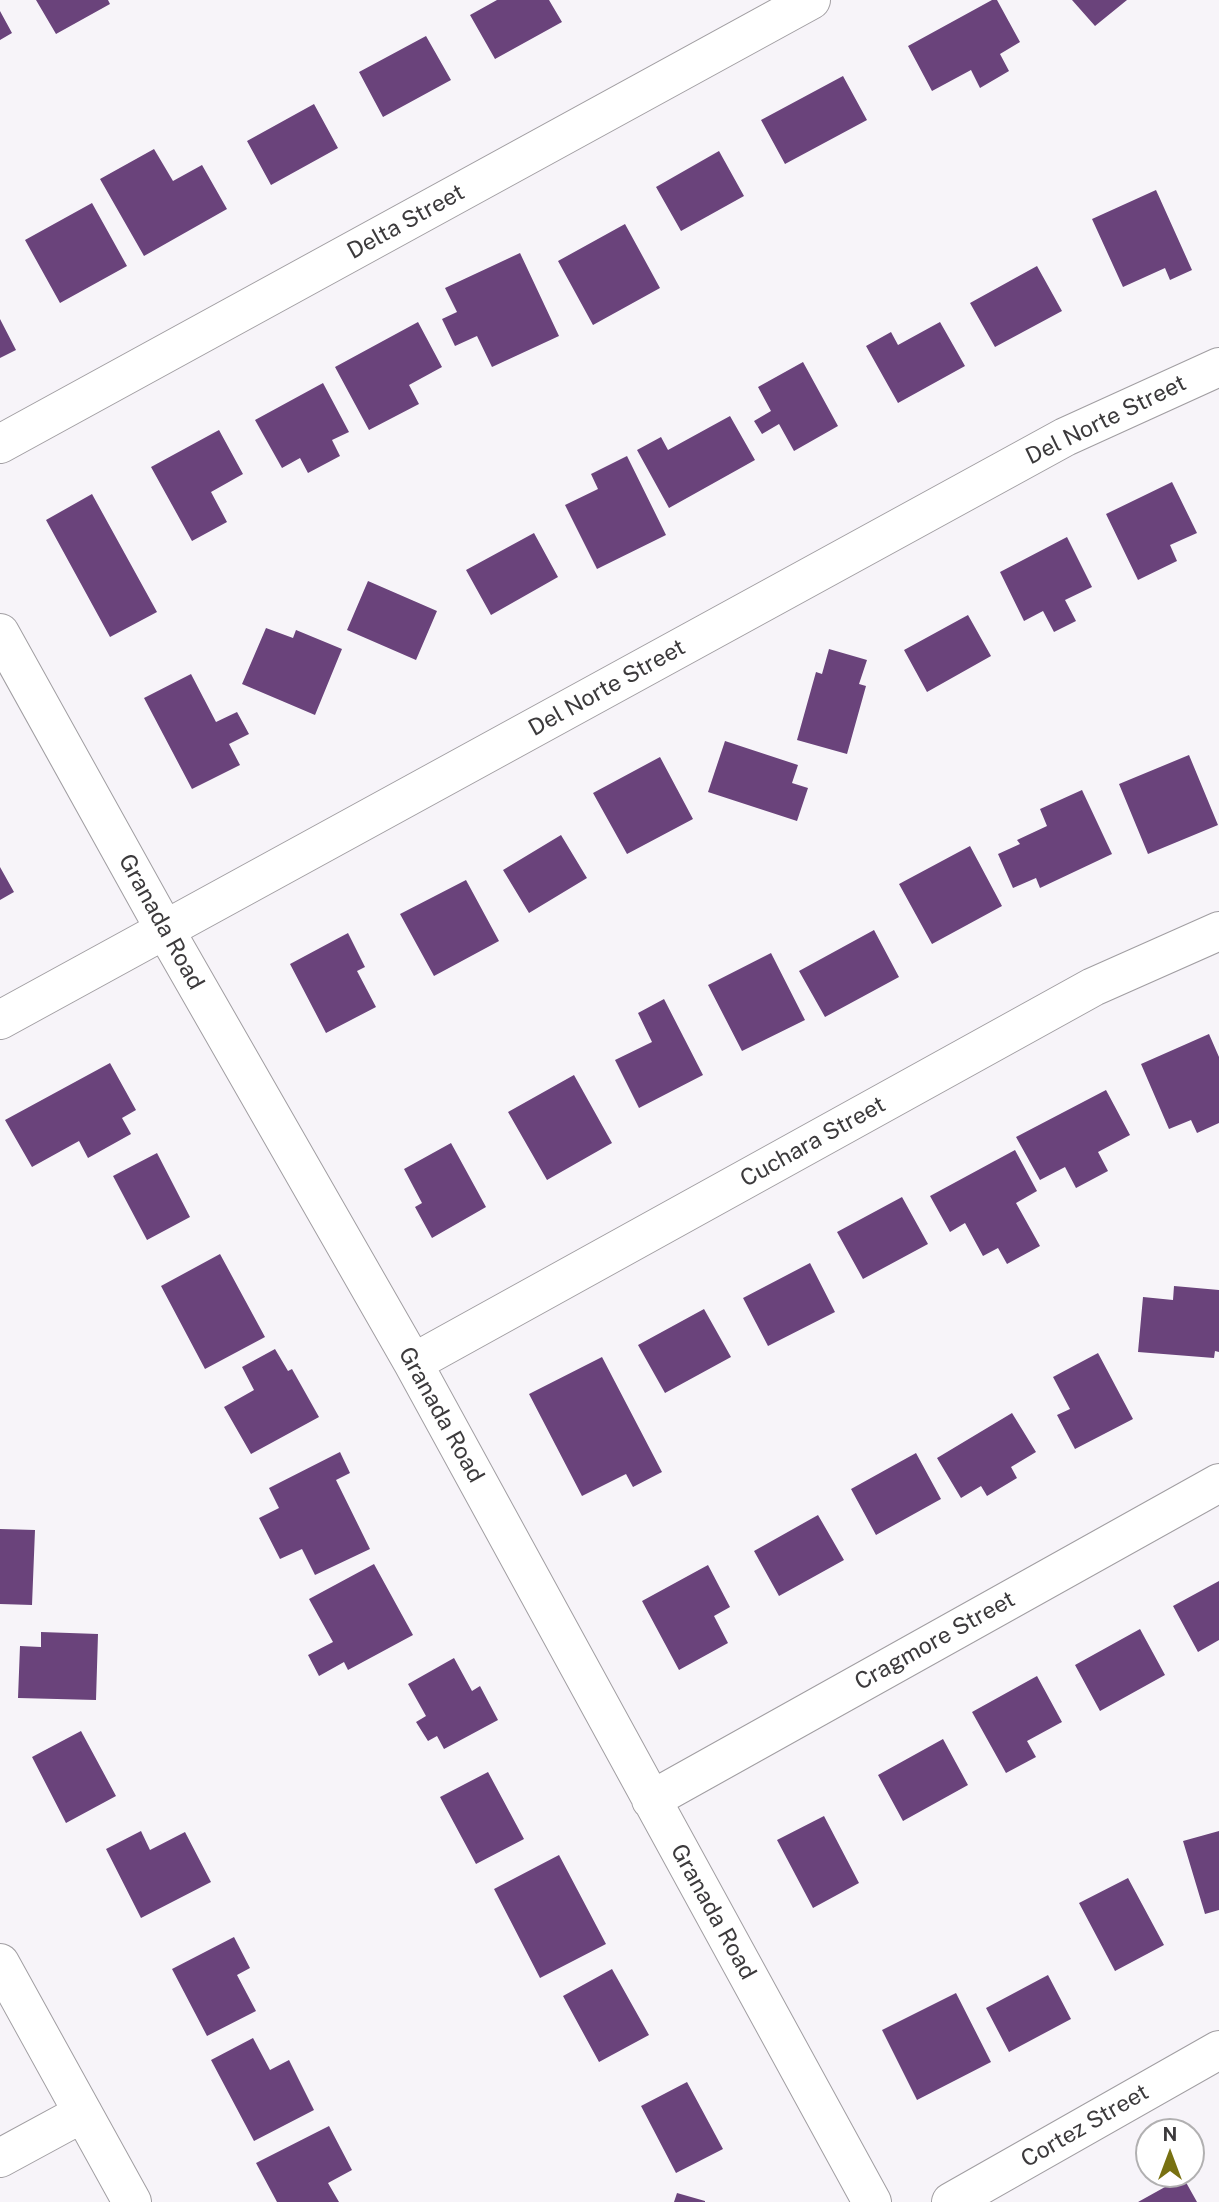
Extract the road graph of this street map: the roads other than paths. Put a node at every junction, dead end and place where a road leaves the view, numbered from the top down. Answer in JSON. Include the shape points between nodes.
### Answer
{"nodes":[{"id":1,"x":811,"y":0,"type":"edge"},
{"id":2,"x":1219,"y":367,"type":"edge"},
{"id":3,"x":0,"y":444,"type":"edge"},
{"id":4,"x":0,"y":633,"type":"edge"},
{"id":5,"x":165,"y":930,"type":"junction"},
{"id":6,"x":1219,"y":931,"type":"edge"},
{"id":7,"x":0,"y":1020,"type":"edge"},
{"id":8,"x":413,"y":1363,"type":"junction"},
{"id":9,"x":1219,"y":1483,"type":"edge"},
{"id":10,"x":651,"y":1800,"type":"junction"},
{"id":11,"x":0,"y":1963,"type":"edge"},
{"id":12,"x":1219,"y":2050,"type":"edge"},
{"id":13,"x":83,"y":2113,"type":"junction"},
{"id":14,"x":0,"y":2158,"type":"edge"},
{"id":15,"x":132,"y":2202,"type":"edge"},
{"id":16,"x":873,"y":2202,"type":"edge"},
{"id":17,"x":951,"y":2202,"type":"edge"}],
"edges":[{"from":1,"to":3,"type":"street","name":"Delta Street"},
{"from":2,"to":5,"type":"street","name":"Del Norte Street","via":[[1065,437]]},
{"from":4,"to":5,"type":"street","name":"Granada Road"},
{"from":5,"to":7,"type":"street","name":"Del Norte Street"},
{"from":5,"to":8,"type":"street","name":"Granada Road"},
{"from":6,"to":8,"type":"street","name":"Cuchara Street","via":[[1093,987]]},
{"from":8,"to":10,"type":"street","name":"Granada Road"},
{"from":9,"to":10,"type":"street","name":"Cragmore Street"},
{"from":10,"to":16,"type":"street","name":"Granada Road"},
{"from":11,"to":13,"type":"street"},
{"from":12,"to":17,"type":"street","name":"Cortez Street"},
{"from":13,"to":14,"type":"street"},
{"from":13,"to":15,"type":"street"}]}
